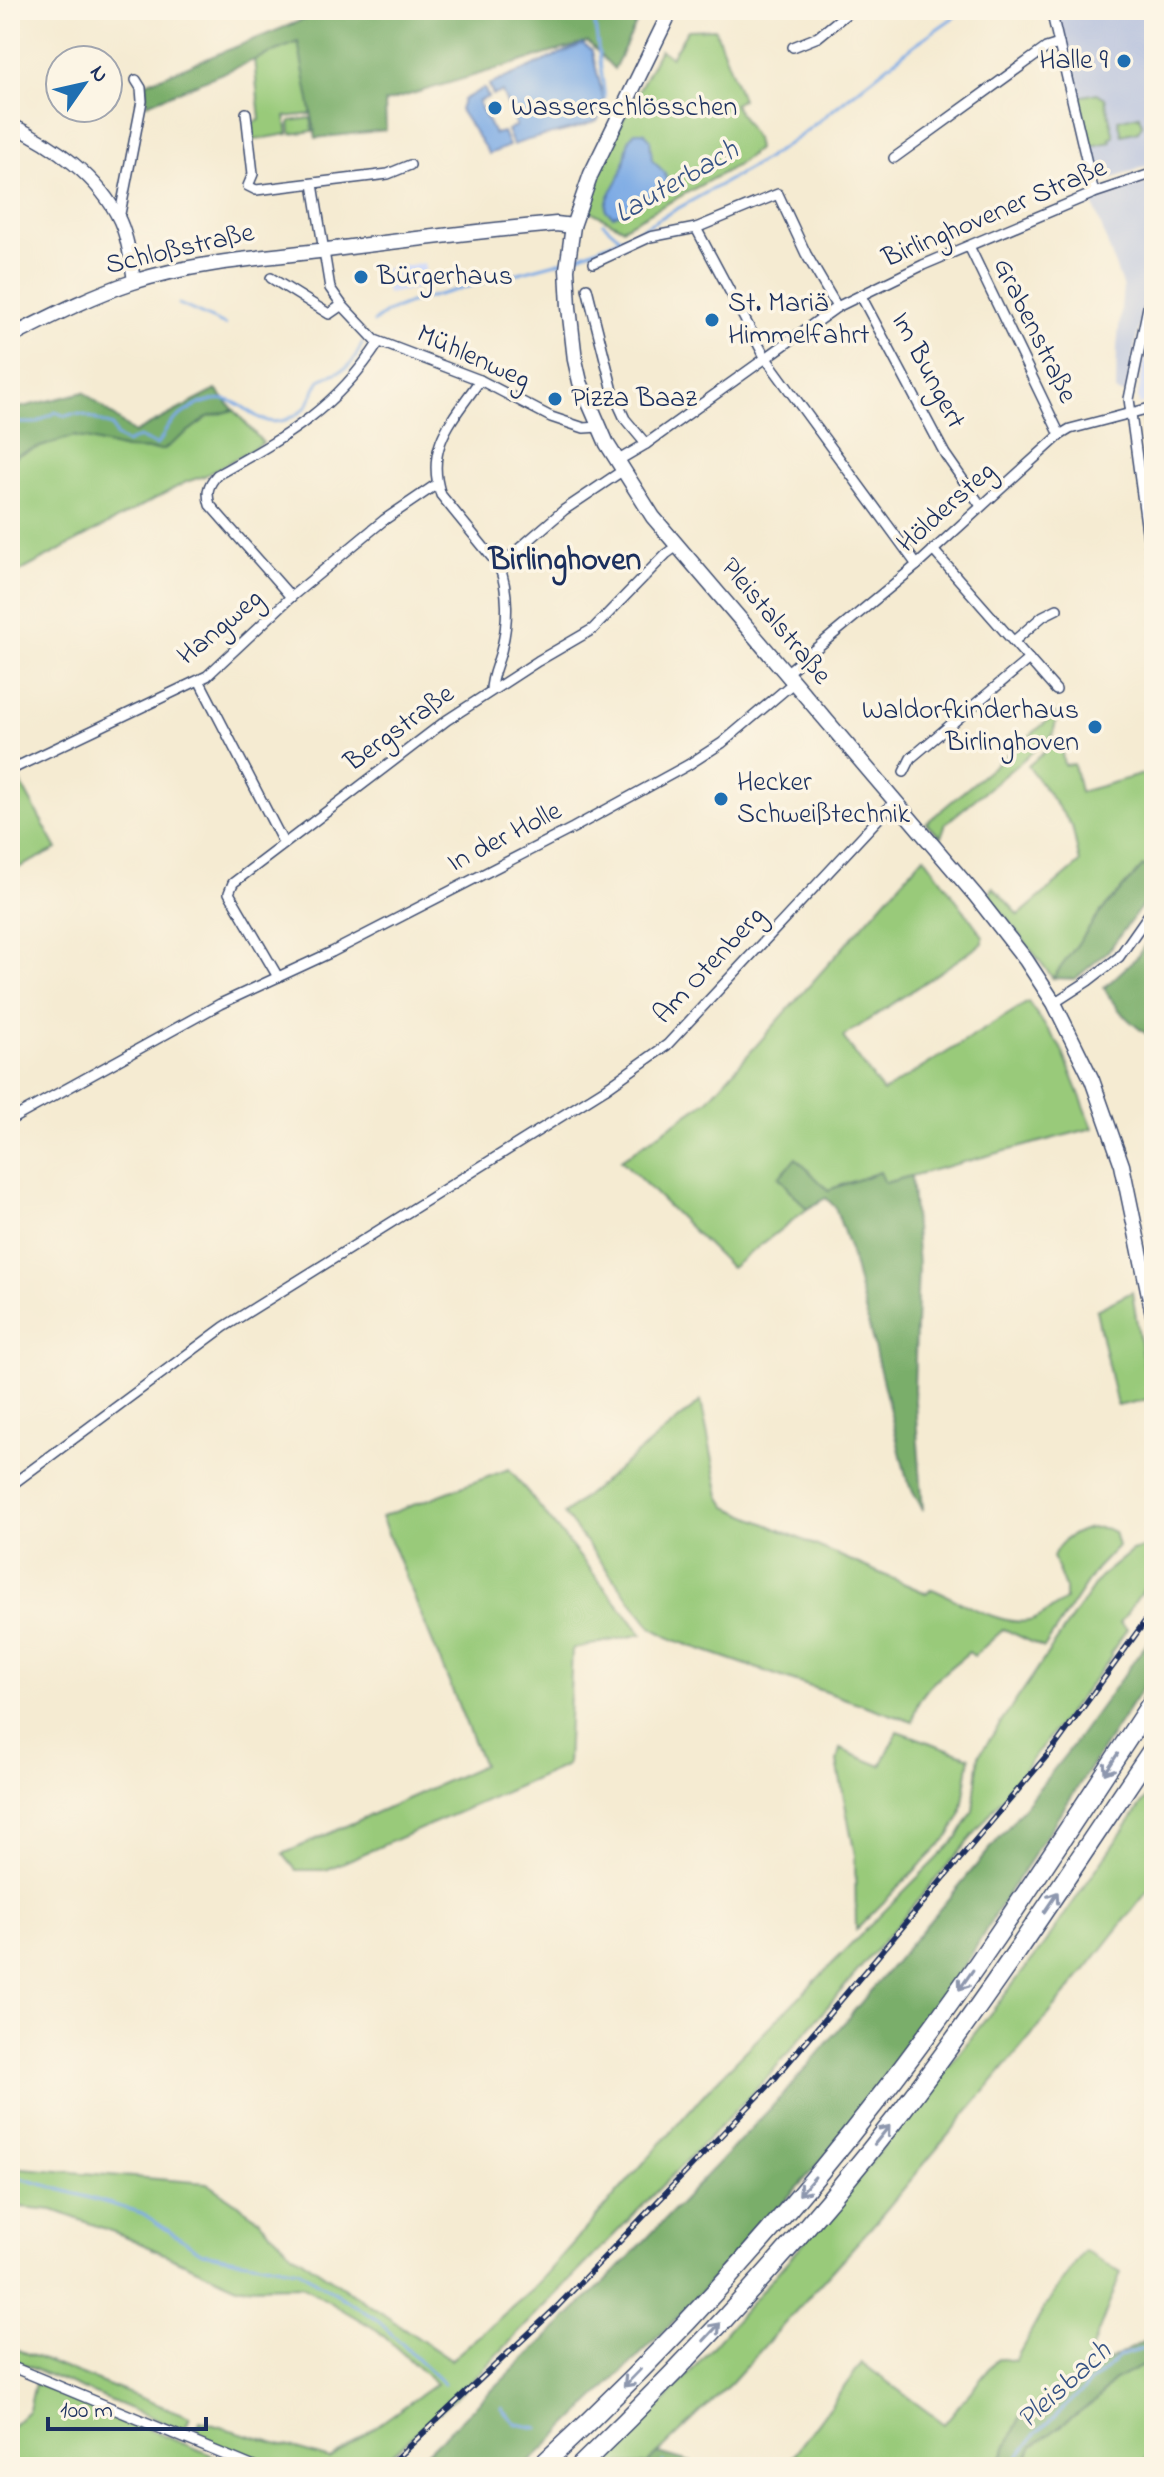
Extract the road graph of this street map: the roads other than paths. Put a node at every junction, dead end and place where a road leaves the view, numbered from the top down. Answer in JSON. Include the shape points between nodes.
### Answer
{"nodes":[{"id":1,"x":671,"y":10,"type":"edge"},
{"id":2,"x":851,"y":10,"type":"edge"},
{"id":3,"x":1051,"y":10,"type":"edge"},
{"id":4,"x":1059,"y":44,"type":"junction"},
{"id":5,"x":793,"y":47,"type":"dead end"},
{"id":6,"x":136,"y":80,"type":"dead end"},
{"id":7,"x":246,"y":113,"type":"dead end"},
{"id":8,"x":10,"y":124,"type":"edge"},
{"id":9,"x":894,"y":158,"type":"dead end"},
{"id":10,"x":410,"y":165,"type":"dead end"},
{"id":11,"x":1154,"y":173,"type":"edge"},
{"id":12,"x":313,"y":184,"type":"junction"},
{"id":13,"x":1094,"y":193,"type":"junction"},
{"id":14,"x":119,"y":219,"type":"junction"},
{"id":15,"x":573,"y":226,"type":"junction"},
{"id":16,"x":696,"y":228,"type":"junction"},
{"id":17,"x":969,"y":246,"type":"junction"},
{"id":18,"x":322,"y":250,"type":"junction"},
{"id":19,"x":594,"y":263,"type":"dead end"},
{"id":20,"x":271,"y":278,"type":"dead end"},
{"id":21,"x":1154,"y":278,"type":"edge"},
{"id":22,"x":134,"y":281,"type":"junction"},
{"id":23,"x":587,"y":288,"type":"dead end"},
{"id":24,"x":861,"y":296,"type":"junction"},
{"id":25,"x":342,"y":305,"type":"junction"},
{"id":26,"x":837,"y":307,"type":"junction"},
{"id":27,"x":10,"y":337,"type":"edge"},
{"id":28,"x":379,"y":342,"type":"junction"},
{"id":29,"x":765,"y":357,"type":"junction"},
{"id":30,"x":480,"y":380,"type":"junction"},
{"id":31,"x":1154,"y":407,"type":"edge"},
{"id":32,"x":1130,"y":412,"type":"junction"},
{"id":33,"x":599,"y":427,"type":"junction"},
{"id":34,"x":1060,"y":435,"type":"junction"},
{"id":35,"x":646,"y":444,"type":"junction"},
{"id":36,"x":620,"y":466,"type":"junction"},
{"id":37,"x":437,"y":484,"type":"junction"},
{"id":38,"x":981,"y":506,"type":"junction"},
{"id":39,"x":677,"y":546,"type":"junction"},
{"id":40,"x":933,"y":550,"type":"junction"},
{"id":41,"x":917,"y":565,"type":"junction"},
{"id":42,"x":499,"y":566,"type":"junction"},
{"id":43,"x":1154,"y":583,"type":"edge"},
{"id":44,"x":291,"y":597,"type":"junction"},
{"id":45,"x":1057,"y":609,"type":"dead end"},
{"id":46,"x":1014,"y":641,"type":"junction"},
{"id":47,"x":1029,"y":659,"type":"junction"},
{"id":48,"x":789,"y":679,"type":"junction"},
{"id":49,"x":199,"y":680,"type":"junction"},
{"id":50,"x":491,"y":690,"type":"junction"},
{"id":51,"x":1056,"y":690,"type":"dead end"},
{"id":52,"x":10,"y":770,"type":"edge"},
{"id":53,"x":904,"y":772,"type":"dead end"},
{"id":54,"x":894,"y":802,"type":"junction"},
{"id":55,"x":284,"y":844,"type":"junction"},
{"id":56,"x":1154,"y":907,"type":"edge"},
{"id":57,"x":278,"y":977,"type":"junction"},
{"id":58,"x":1054,"y":1003,"type":"junction"},
{"id":59,"x":10,"y":1120,"type":"edge"},
{"id":60,"x":1154,"y":1319,"type":"edge"},
{"id":61,"x":12,"y":1486,"type":"edge"},
{"id":62,"x":1154,"y":1699,"type":"edge"},
{"id":63,"x":1154,"y":1747,"type":"edge"},
{"id":64,"x":10,"y":2366,"type":"edge"},
{"id":65,"x":254,"y":2467,"type":"edge"},
{"id":66,"x":540,"y":2467,"type":"edge"},
{"id":67,"x":579,"y":2467,"type":"edge"}],
"edges":[{"from":1,"to":15,"type":"main road","name":"Pleistalstraße","via":[[591,174]]},
{"from":2,"to":5,"type":"street","via":[[818,37]]},
{"from":3,"to":4,"type":"street"},
{"from":4,"to":9,"type":"street","via":[[1046,48]]},
{"from":4,"to":13,"type":"street"},
{"from":6,"to":14,"type":"street","via":[[142,101]]},
{"from":7,"to":12,"type":"street","name":"Schloßstraße","via":[[253,174],[248,186],[256,190]]},
{"from":8,"to":14,"type":"street","via":[[67,158]]},
{"from":10,"to":12,"type":"street","name":"Schloßstraße","via":[[388,174]]},
{"from":11,"to":13,"type":"street","name":"Birlinghovener Straße"},
{"from":12,"to":18,"type":"street"},
{"from":13,"to":17,"type":"street","name":"Birlinghovener Straße"},
{"from":14,"to":22,"type":"street"},
{"from":15,"to":18,"type":"main road","name":"Schloßstraße","via":[[539,225]]},
{"from":15,"to":33,"type":"main road","name":"Pleistalstraße","via":[[567,269],[575,360]]},
{"from":16,"to":19,"type":"street","via":[[650,237]]},
{"from":16,"to":26,"type":"street","via":[[778,194]]},
{"from":16,"to":29,"type":"street"},
{"from":17,"to":24,"type":"street","name":"Birlinghovener Straße"},
{"from":17,"to":34,"type":"street","name":"Grabenstraße"},
{"from":18,"to":22,"type":"main road","name":"Schloßstraße"},
{"from":18,"to":25,"type":"street","name":"Mühlenweg","via":[[330,288]]},
{"from":20,"to":25,"type":"street","via":[[329,314]]},
{"from":21,"to":32,"type":"street"},
{"from":22,"to":27,"type":"main road","name":"Schloßstraße"},
{"from":23,"to":35,"type":"street","via":[[614,395]]},
{"from":24,"to":26,"type":"street","name":"Birlinghovener Straße"},
{"from":24,"to":38,"type":"street","name":"Im Bungert","via":[[945,454]]},
{"from":25,"to":28,"type":"street","name":"Mühlenweg"},
{"from":26,"to":29,"type":"street","name":"Birlinghovener Straße"},
{"from":28,"to":30,"type":"street","name":"Mühlenweg"},
{"from":28,"to":44,"type":"street","via":[[360,372],[329,404],[209,483],[210,505]]},
{"from":29,"to":35,"type":"street","name":"Birlinghovener Straße"},
{"from":29,"to":41,"type":"street"},
{"from":30,"to":33,"type":"street","name":"Mühlenweg","via":[[551,417],[584,428]]},
{"from":30,"to":37,"type":"street","via":[[439,441]]},
{"from":31,"to":32,"type":"street","name":"Höldersteg"},
{"from":32,"to":34,"type":"street","name":"Höldersteg"},
{"from":32,"to":43,"type":"street"},
{"from":33,"to":36,"type":"main road","name":"Pleistalstraße"},
{"from":34,"to":38,"type":"street","name":"Höldersteg"},
{"from":35,"to":36,"type":"street","name":"Birlinghovener Straße"},
{"from":36,"to":39,"type":"main road","name":"Pleistalstraße"},
{"from":36,"to":42,"type":"street","name":"Birlinghovener Straße"},
{"from":37,"to":42,"type":"street"},
{"from":37,"to":44,"type":"street","name":"Hangweg"},
{"from":38,"to":40,"type":"street","name":"Höldersteg"},
{"from":39,"to":48,"type":"main road","name":"Pleistalstraße"},
{"from":39,"to":50,"type":"street","name":"Bergstraße","via":[[593,629]]},
{"from":40,"to":41,"type":"street","name":"Höldersteg"},
{"from":40,"to":46,"type":"street"},
{"from":41,"to":48,"type":"street","name":"Höldersteg"},
{"from":42,"to":50,"type":"street","via":[[507,606]]},
{"from":44,"to":49,"type":"street","name":"Hangweg"},
{"from":45,"to":46,"type":"street"},
{"from":46,"to":47,"type":"street"},
{"from":47,"to":51,"type":"street"},
{"from":47,"to":53,"type":"street","via":[[911,758]]},
{"from":48,"to":54,"type":"main road","name":"Pleistalstraße"},
{"from":48,"to":57,"type":"street","name":"In der Holle","via":[[722,743],[688,765]]},
{"from":49,"to":52,"type":"street","name":"Hangweg"},
{"from":49,"to":55,"type":"street"},
{"from":50,"to":55,"type":"street","name":"Bergstraße"},
{"from":54,"to":58,"type":"main road","name":"Pleistalstraße","via":[[976,896]]},
{"from":54,"to":61,"type":"street","name":"Am Otenberg","via":[[667,1045],[224,1327]]},
{"from":55,"to":57,"type":"street","name":"Bergstraße","via":[[233,883],[229,893]]},
{"from":56,"to":58,"type":"street","via":[[1119,957]]},
{"from":57,"to":59,"type":"street","name":"In der Holle"},
{"from":58,"to":60,"type":"main road","name":"Pleistalstraße","via":[[1092,1080],[1122,1165]]},
{"from":62,"to":66,"type":"highway","one_way":true,"via":[[1010,1917],[857,2126],[694,2314]]},
{"from":67,"to":63,"type":"highway","one_way":true,"via":[[783,2255],[876,2143],[968,2021]]},
{"from":64,"to":65,"type":"street"}]}
